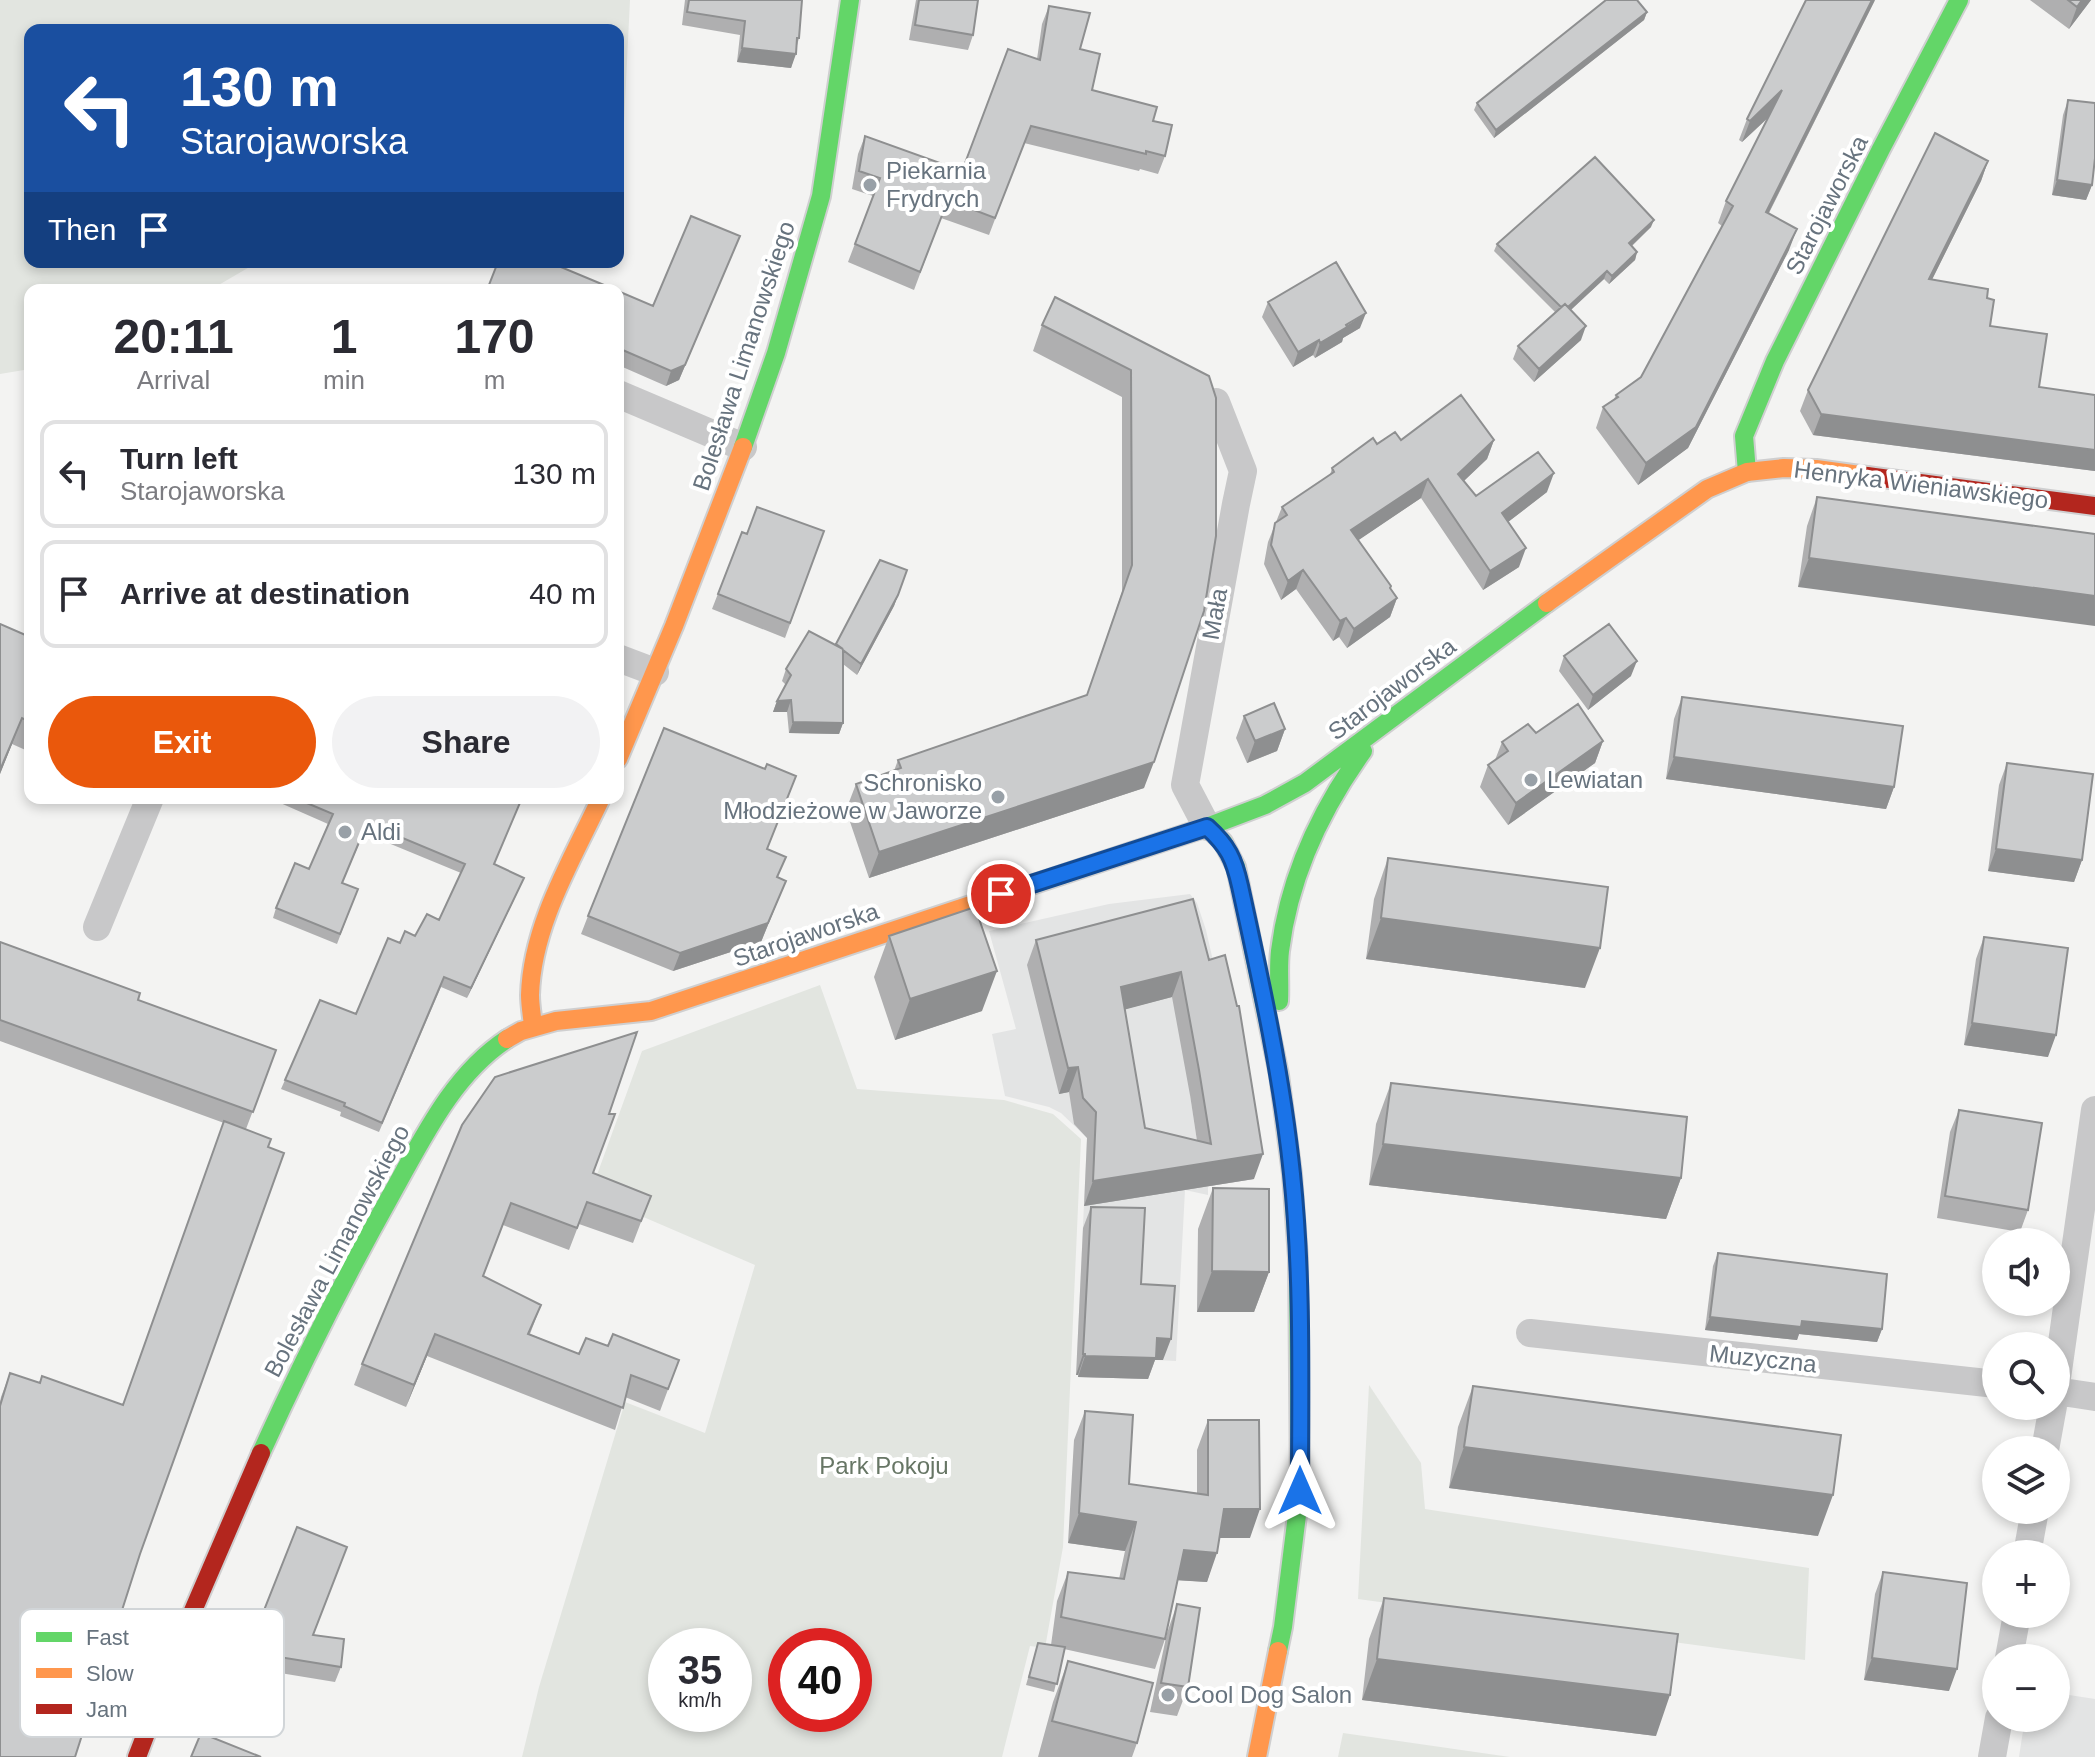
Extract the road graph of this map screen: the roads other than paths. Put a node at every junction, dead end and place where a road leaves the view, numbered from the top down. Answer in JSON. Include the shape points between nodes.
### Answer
{"nodes":[{"id":1,"x":850,"y":0,"type":"edge"},
{"id":2,"x":1959,"y":0,"type":"edge"},
{"id":3,"x":624,"y":397,"type":"edge"},
{"id":4,"x":1216,"y":402,"type":"edge"},
{"id":5,"x":743,"y":447,"type":"junction"},
{"id":6,"x":1747,"y":472,"type":"junction"},
{"id":7,"x":2095,"y":506,"type":"edge"},
{"id":8,"x":624,"y":660,"type":"edge"},
{"id":9,"x":655,"y":672,"type":"junction"},
{"id":10,"x":1379,"y":729,"type":"junction"},
{"id":11,"x":624,"y":745,"type":"edge"},
{"id":12,"x":148,"y":804,"type":"edge"},
{"id":13,"x":598,"y":804,"type":"edge"},
{"id":14,"x":1207,"y":827,"type":"junction"},
{"id":15,"x":97,"y":927,"type":"dead end"},
{"id":16,"x":533,"y":1026,"type":"junction"},
{"id":17,"x":1279,"y":1075,"type":"junction"},
{"id":18,"x":2095,"y":1110,"type":"edge"},
{"id":19,"x":2064,"y":1332,"type":"edge"},
{"id":20,"x":1530,"y":1333,"type":"dead end"},
{"id":21,"x":1982,"y":1382,"type":"edge"},
{"id":22,"x":2070,"y":1391,"type":"edge"},
{"id":23,"x":2095,"y":1397,"type":"edge"},
{"id":24,"x":195,"y":1609,"type":"edge"},
{"id":25,"x":1996,"y":1732,"type":"edge"},
{"id":26,"x":145,"y":1737,"type":"edge"},
{"id":27,"x":137,"y":1757,"type":"edge"},
{"id":28,"x":1257,"y":1757,"type":"edge"},
{"id":29,"x":1992,"y":1757,"type":"edge"}],
"edges":[{"from":1,"to":5,"type":"main road","name":"Bolesława Limanowskiego","via":[[821,196]]},
{"from":2,"to":6,"type":"main road","name":"Starojaworska","via":[[1775,361],[1744,436]]},
{"from":3,"to":5,"type":"street"},
{"from":4,"to":14,"type":"street","name":"Mała","via":[[1243,471],[1185,785]]},
{"from":5,"to":9,"type":"main road","name":"Bolesława Limanowskiego"},
{"from":6,"to":7,"type":"main road","name":"Henryka Wieniawskiego","via":[[1816,469]]},
{"from":6,"to":10,"type":"main road","name":"Starojaworska","via":[[1707,489],[1641,534]]},
{"from":8,"to":9,"type":"street"},
{"from":9,"to":11,"type":"main road","name":"Bolesława Limanowskiego"},
{"from":10,"to":14,"type":"main road","name":"Starojaworska","via":[[1305,783]]},
{"from":10,"to":17,"type":"main road","via":[[1322,815],[1291,896],[1280,952]]},
{"from":12,"to":15,"type":"street"},
{"from":13,"to":16,"type":"main road","via":[[545,920],[535,955],[529,1009]]},
{"from":14,"to":16,"type":"main road","name":"Starojaworska","via":[[651,1011]]},
{"from":14,"to":17,"type":"main road","via":[[1223,842],[1236,867]]},
{"from":16,"to":24,"type":"main road","name":"Bolesława Limanowskiego","via":[[477,1062],[432,1125],[349,1273],[278,1417]]},
{"from":17,"to":28,"type":"main road","via":[[1298,1258],[1300,1491],[1283,1627]]},
{"from":18,"to":19,"type":"street"},
{"from":20,"to":21,"type":"street","name":"Muzyczna"},
{"from":22,"to":23,"type":"street"},
{"from":25,"to":29,"type":"street"},
{"from":26,"to":27,"type":"main road","name":"Bolesława Limanowskiego"}]}
